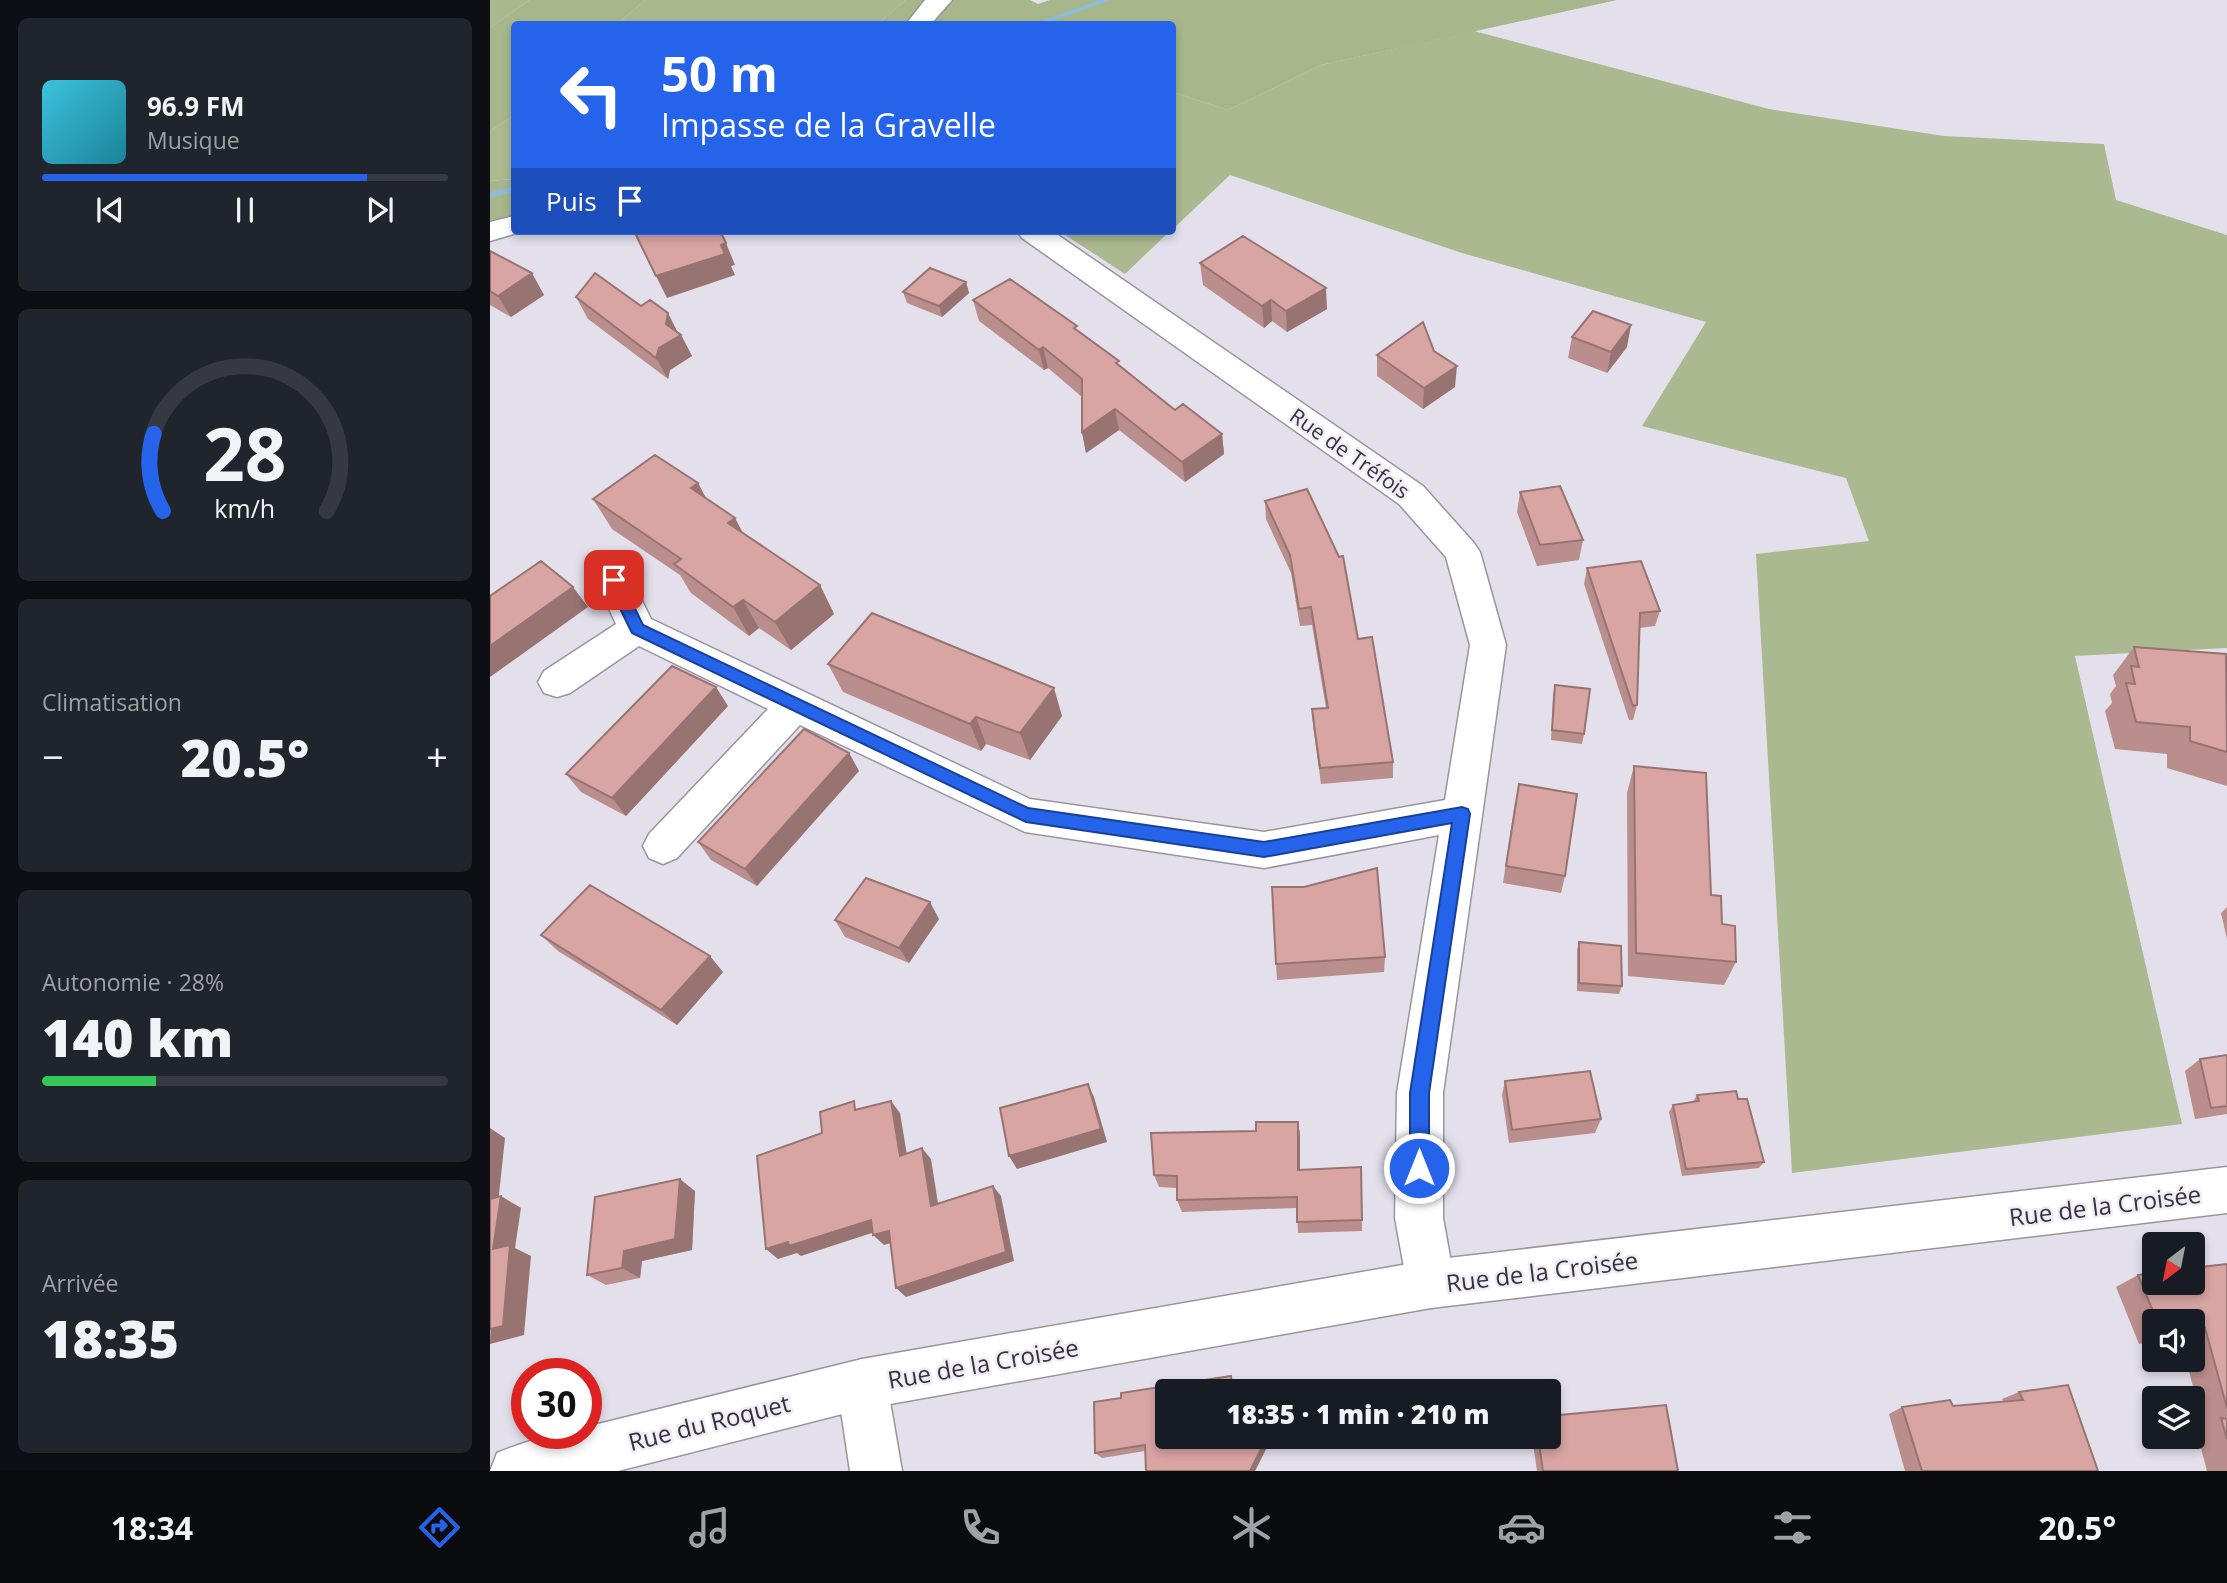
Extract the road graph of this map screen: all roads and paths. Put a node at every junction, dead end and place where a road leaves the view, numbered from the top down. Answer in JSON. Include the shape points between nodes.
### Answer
{"nodes":[{"id":1,"x":939,"y":0,"type":"edge"},
{"id":2,"x":921,"y":21,"type":"edge"},
{"id":3,"x":511,"y":226,"type":"edge"},
{"id":4,"x":490,"y":232,"type":"edge"},
{"id":5,"x":1038,"y":235,"type":"edge"},
{"id":6,"x":614,"y":580,"type":"dead end"},
{"id":7,"x":638,"y":629,"type":"junction"},
{"id":8,"x":557,"y":682,"type":"dead end"},
{"id":9,"x":796,"y":704,"type":"junction"},
{"id":10,"x":1462,"y":814,"type":"junction"},
{"id":11,"x":663,"y":846,"type":"dead end"},
{"id":12,"x":2227,"y":1190,"type":"edge"},
{"id":13,"x":1431,"y":1284,"type":"junction"},
{"id":14,"x":862,"y":1384,"type":"junction"},
{"id":15,"x":515,"y":1471,"type":"edge"},
{"id":16,"x":876,"y":1471,"type":"edge"}],
"edges":[{"from":1,"to":2,"type":"street"},
{"from":3,"to":4,"type":"street"},
{"from":5,"to":10,"type":"street","name":"Rue de Tréfois","via":[[1411,495],[1462,552],[1488,645]]},
{"from":6,"to":7,"type":"street"},
{"from":7,"to":8,"type":"street"},
{"from":7,"to":9,"type":"street"},
{"from":9,"to":10,"type":"street","via":[[1026,815],[1264,850]]},
{"from":9,"to":11,"type":"street"},
{"from":10,"to":13,"type":"street","name":"Rue de Tréfois","via":[[1420,1093],[1419,1218]]},
{"from":12,"to":13,"type":"street","name":"Rue de la Croisée"},
{"from":13,"to":14,"type":"street","name":"Rue de la Croisée"},
{"from":14,"to":15,"type":"street","name":"Rue du Roquet"},
{"from":14,"to":16,"type":"street"}]}
